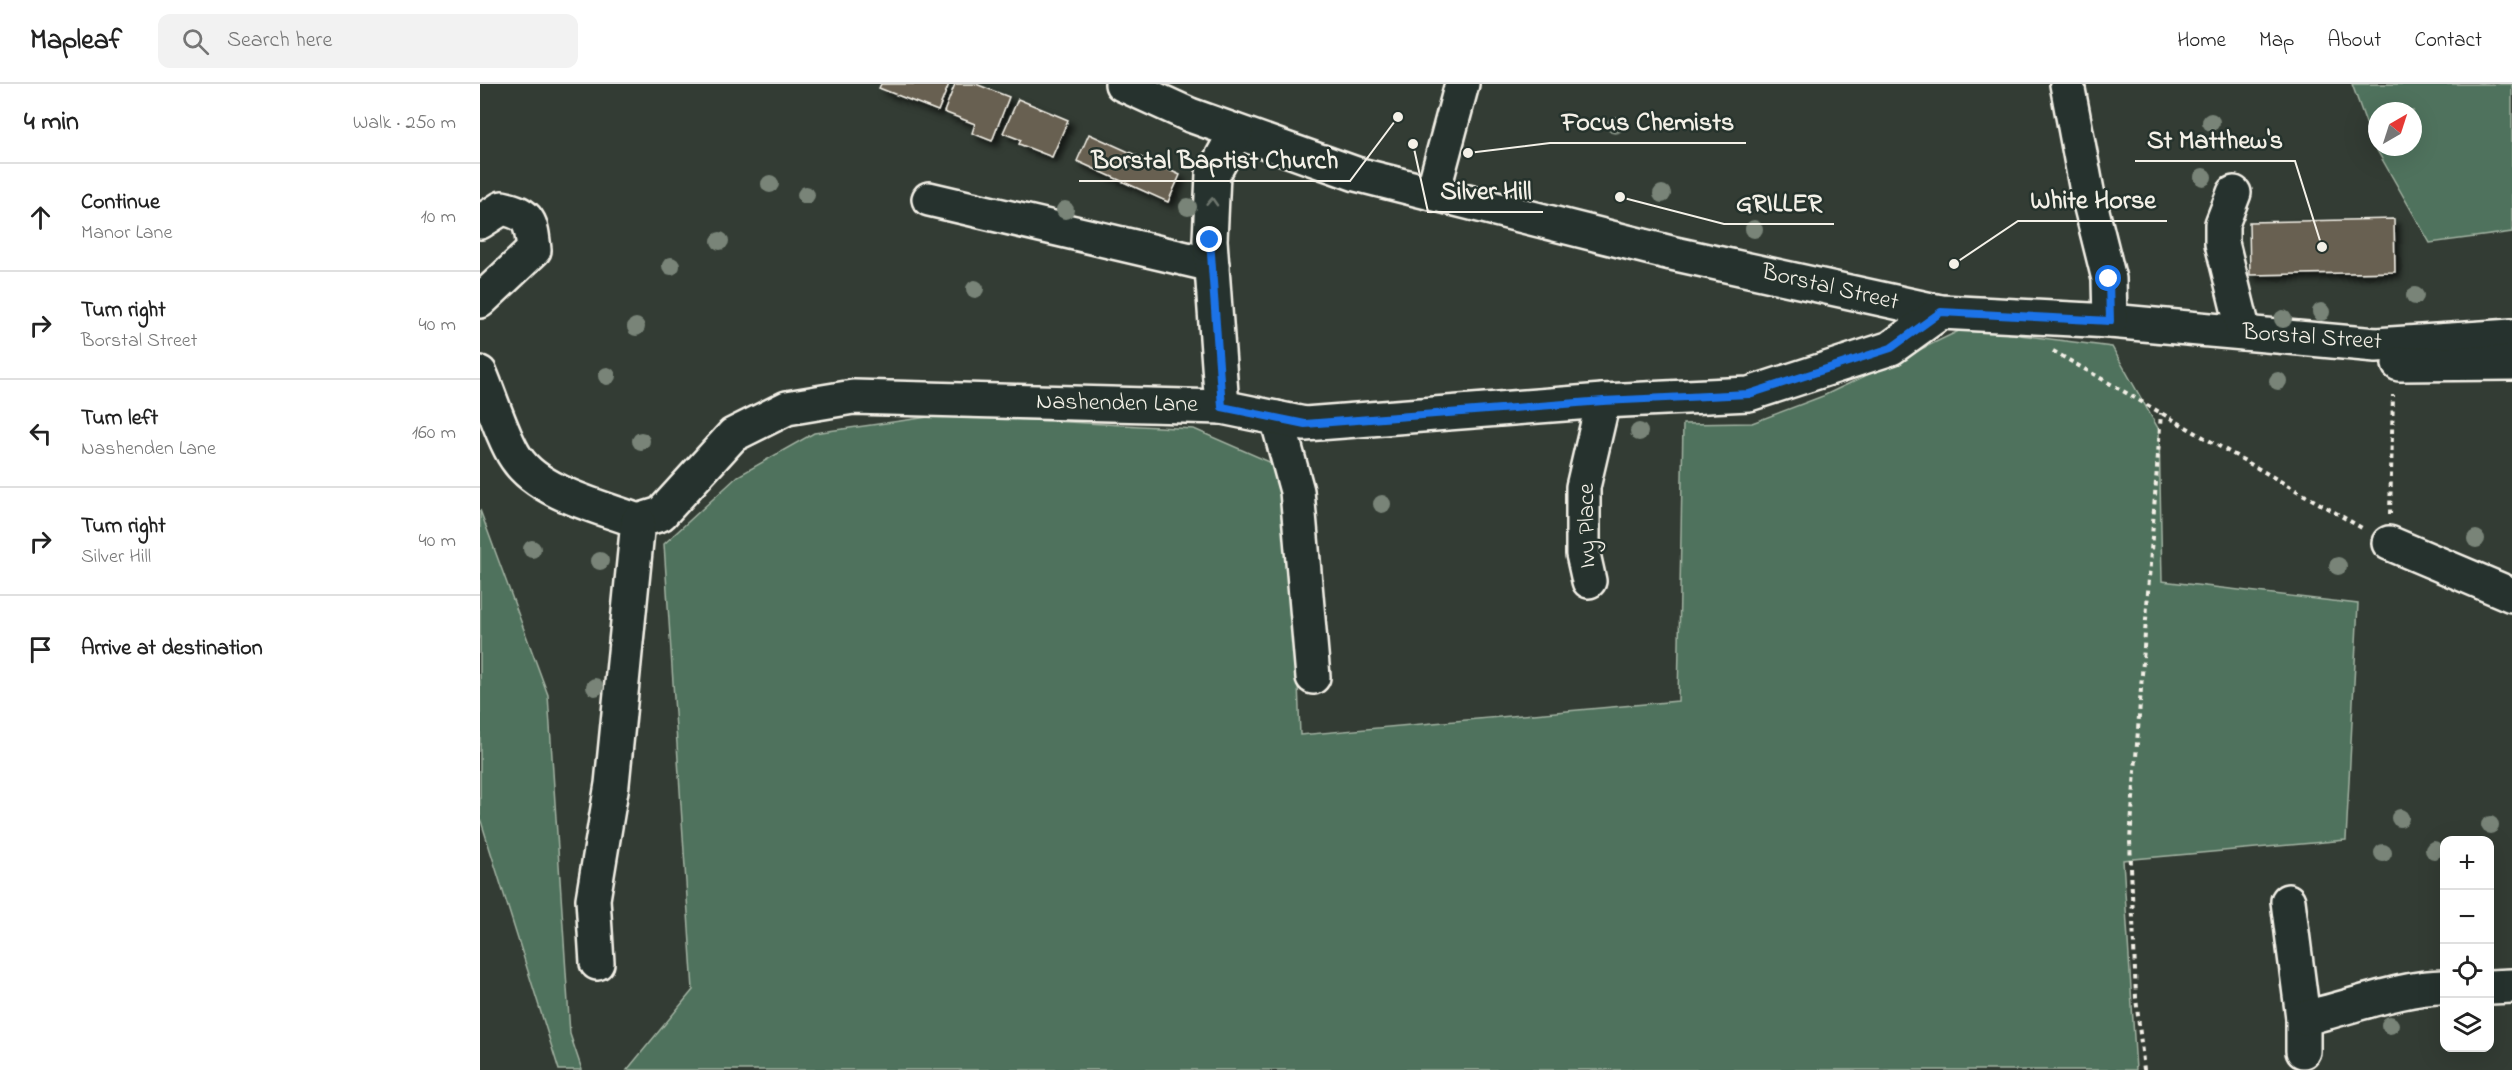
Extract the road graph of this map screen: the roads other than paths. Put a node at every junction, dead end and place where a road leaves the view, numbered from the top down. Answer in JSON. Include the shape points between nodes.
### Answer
{"nodes":[{"id":1,"x":1122,"y":84,"type":"edge"},
{"id":2,"x":1462,"y":84,"type":"edge"},
{"id":3,"x":2067,"y":84,"type":"edge"},
{"id":4,"x":1236,"y":132,"type":"junction"},
{"id":5,"x":1433,"y":192,"type":"junction"},
{"id":6,"x":2234,"y":193,"type":"dead end"},
{"id":7,"x":929,"y":199,"type":"dead end"},
{"id":8,"x":480,"y":222,"type":"edge"},
{"id":9,"x":1212,"y":265,"type":"junction"},
{"id":10,"x":480,"y":301,"type":"edge"},
{"id":11,"x":1941,"y":312,"type":"junction"},
{"id":12,"x":2110,"y":321,"type":"junction"},
{"id":13,"x":2244,"y":333,"type":"junction"},
{"id":14,"x":2512,"y":336,"type":"edge"},
{"id":15,"x":2385,"y":355,"type":"junction"},
{"id":16,"x":2512,"y":363,"type":"edge"},
{"id":17,"x":480,"y":373,"type":"edge"},
{"id":18,"x":1603,"y":401,"type":"junction"},
{"id":19,"x":1222,"y":407,"type":"junction"},
{"id":20,"x":1277,"y":418,"type":"junction"},
{"id":21,"x":638,"y":521,"type":"junction"},
{"id":22,"x":2390,"y":543,"type":"road end"},
{"id":23,"x":1589,"y":580,"type":"dead end"},
{"id":24,"x":2512,"y":595,"type":"edge"},
{"id":25,"x":1313,"y":677,"type":"dead end"},
{"id":26,"x":2288,"y":901,"type":"dead end"},
{"id":27,"x":597,"y":963,"type":"dead end"},
{"id":28,"x":2512,"y":986,"type":"edge"},
{"id":29,"x":2440,"y":987,"type":"edge"},
{"id":30,"x":2494,"y":987,"type":"edge"},
{"id":31,"x":2302,"y":1018,"type":"junction"},
{"id":32,"x":2303,"y":1051,"type":"dead end"}],
"edges":[{"from":1,"to":4,"type":"street","name":"Borstal Street"},
{"from":2,"to":5,"type":"street"},
{"from":3,"to":12,"type":"street","via":[[2109,279]]},
{"from":4,"to":5,"type":"street","name":"Borstal Street","via":[[1347,171]]},
{"from":9,"to":4,"type":"street","one_way":true,"via":[[1214,174]]},
{"from":5,"to":11,"type":"street","name":"Borstal Street","via":[[1671,253]]},
{"from":6,"to":13,"type":"street","via":[[2222,224],[2222,243]]},
{"from":7,"to":9,"type":"street"},
{"from":8,"to":10,"type":"street","via":[[502,208],[520,212],[531,225],[534,250]]},
{"from":9,"to":19,"type":"street"},
{"from":11,"to":12,"type":"street","name":"Borstal Street"},
{"from":11,"to":18,"type":"street","name":"Nashenden Lane","via":[[1891,348],[1749,394]]},
{"from":12,"to":13,"type":"street","name":"Borstal Street"},
{"from":13,"to":15,"type":"street","name":"Borstal Street"},
{"from":14,"to":15,"type":"street","name":"Borstal Street"},
{"from":15,"to":16,"type":"street"},
{"from":17,"to":21,"type":"street","via":[[516,458],[532,474],[550,487]]},
{"from":18,"to":20,"type":"street","name":"Nashenden Lane","via":[[1305,424]]},
{"from":18,"to":23,"type":"street","name":"Ivy Place","via":[[1583,487],[1584,554]]},
{"from":19,"to":20,"type":"street","name":"Nashenden Lane"},
{"from":19,"to":21,"type":"street","name":"Nashenden Lane","via":[[853,397],[787,408],[733,435],[661,514]]},
{"from":20,"to":25,"type":"street","via":[[1297,491]]},
{"from":21,"to":27,"type":"street","via":[[612,784],[593,898]]},
{"from":22,"to":24,"type":"street"},
{"from":26,"to":31,"type":"street"},
{"from":28,"to":30,"type":"street"},
{"from":29,"to":31,"type":"street","via":[[2424,987]]},
{"from":31,"to":32,"type":"street"}]}
